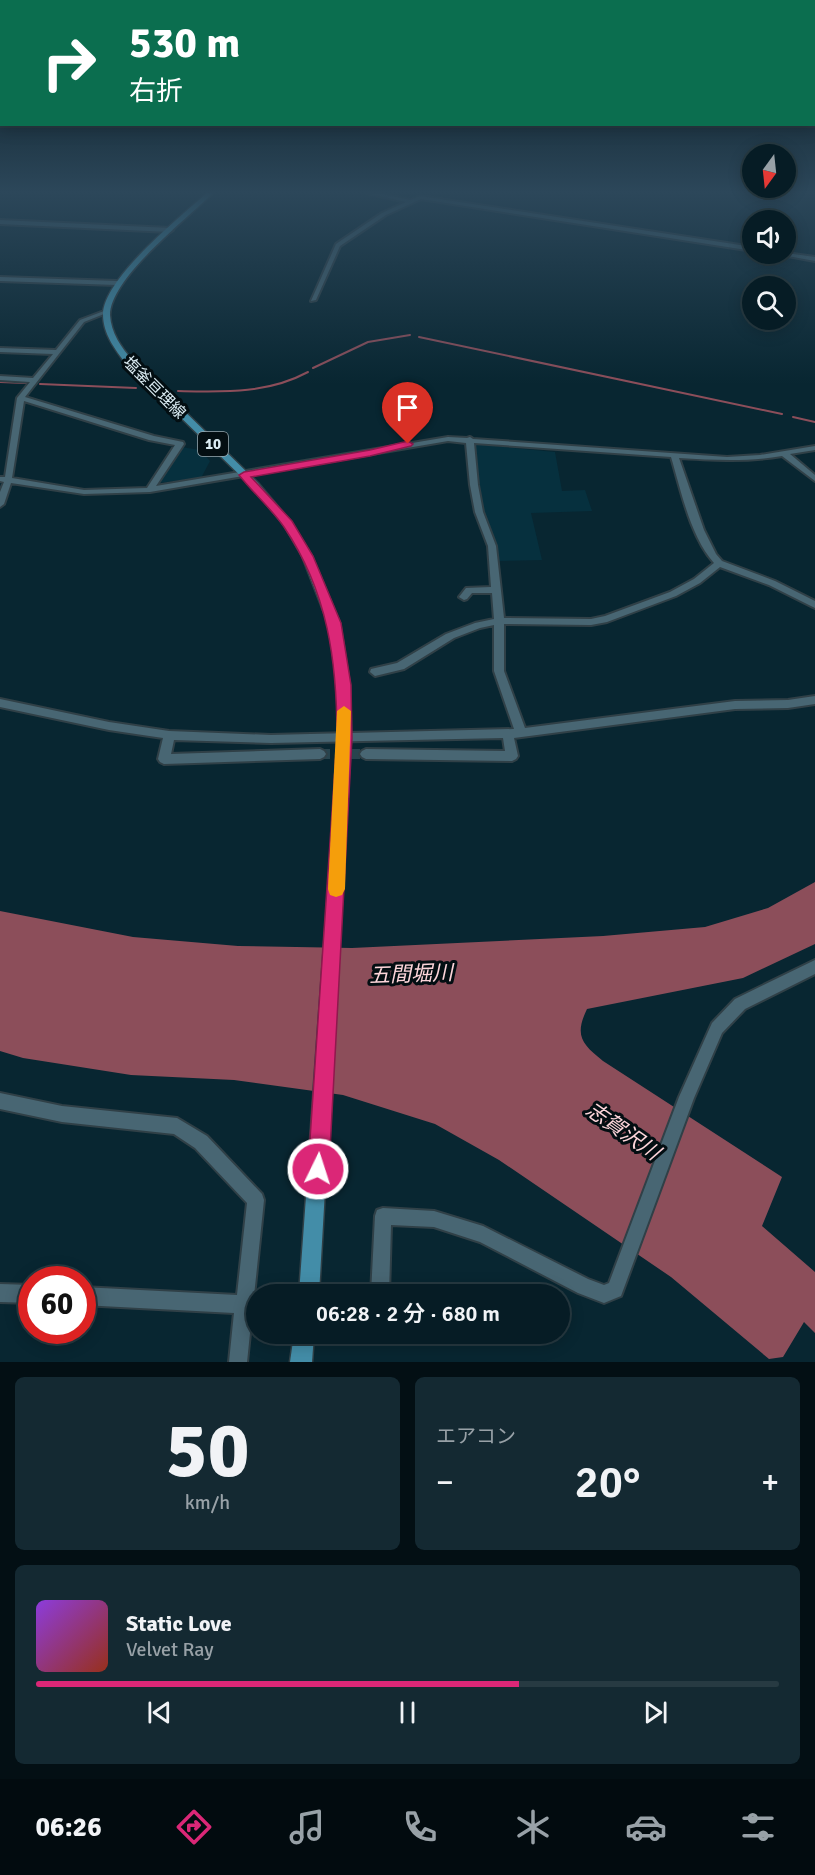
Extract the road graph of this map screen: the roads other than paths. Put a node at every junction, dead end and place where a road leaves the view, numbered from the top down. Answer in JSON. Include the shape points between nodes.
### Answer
{"nodes":[{"id":1,"x":143,"y":257,"type":"edge"},
{"id":2,"x":333,"y":257,"type":"edge"},
{"id":3,"x":798,"y":257,"type":"edge"},
{"id":4,"x":815,"y":259,"type":"edge"},
{"id":5,"x":0,"y":279,"type":"edge"},
{"id":6,"x":117,"y":283,"type":"junction"},
{"id":7,"x":313,"y":300,"type":"dead end"},
{"id":8,"x":106,"y":312,"type":"junction"},
{"id":9,"x":0,"y":350,"type":"edge"},
{"id":10,"x":57,"y":352,"type":"junction"},
{"id":11,"x":0,"y":378,"type":"edge"},
{"id":12,"x":35,"y":380,"type":"junction"},
{"id":13,"x":21,"y":398,"type":"junction"},
{"id":14,"x":470,"y":439,"type":"junction"},
{"id":15,"x":815,"y":448,"type":"edge"},
{"id":16,"x":783,"y":453,"type":"junction"},
{"id":17,"x":674,"y":456,"type":"junction"},
{"id":18,"x":244,"y":475,"type":"junction"},
{"id":19,"x":815,"y":478,"type":"edge"},
{"id":20,"x":4,"y":480,"type":"edge"},
{"id":21,"x":150,"y":490,"type":"junction"},
{"id":22,"x":0,"y":504,"type":"edge"},
{"id":23,"x":719,"y":563,"type":"junction"},
{"id":24,"x":496,"y":590,"type":"junction"},
{"id":25,"x":464,"y":597,"type":"dead end"},
{"id":26,"x":815,"y":605,"type":"edge"},
{"id":27,"x":499,"y":621,"type":"junction"},
{"id":28,"x":375,"y":672,"type":"dead end"},
{"id":29,"x":815,"y":700,"type":"edge"},
{"id":30,"x":0,"y":703,"type":"edge"},
{"id":31,"x":521,"y":733,"type":"junction"},
{"id":32,"x":508,"y":734,"type":"junction"},
{"id":33,"x":169,"y":735,"type":"junction"},
{"id":34,"x":345,"y":738,"type":"junction"},
{"id":35,"x":320,"y":754,"type":"tunnel mouth"},
{"id":36,"x":366,"y":754,"type":"tunnel mouth"},
{"id":37,"x":815,"y":967,"type":"edge"},
{"id":38,"x":0,"y":1101,"type":"edge"},
{"id":39,"x":251,"y":1284,"type":"edge"},
{"id":40,"x":310,"y":1284,"type":"edge"},
{"id":41,"x":380,"y":1284,"type":"edge"},
{"id":42,"x":0,"y":1293,"type":"edge"},
{"id":43,"x":18,"y":1294,"type":"edge"},
{"id":44,"x":96,"y":1297,"type":"edge"},
{"id":45,"x":246,"y":1304,"type":"edge"},
{"id":46,"x":246,"y":1323,"type":"edge"},
{"id":47,"x":303,"y":1344,"type":"edge"},
{"id":48,"x":238,"y":1362,"type":"edge"},
{"id":49,"x":301,"y":1362,"type":"edge"}],
"edges":[{"from":1,"to":6,"type":"main road"},
{"from":2,"to":7,"type":"street"},
{"from":3,"to":4,"type":"street"},
{"from":5,"to":6,"type":"street"},
{"from":6,"to":8,"type":"main road"},
{"from":8,"to":10,"type":"street","via":[[82,321]]},
{"from":8,"to":18,"type":"main road","name":"塩釜亘理線","number":"10","via":[[110,336],[119,351]]},
{"from":9,"to":10,"type":"street"},
{"from":10,"to":12,"type":"street"},
{"from":11,"to":12,"type":"street"},
{"from":12,"to":13,"type":"street"},
{"from":13,"to":20,"type":"street"},
{"from":13,"to":21,"type":"street","via":[[180,444]]},
{"from":14,"to":17,"type":"street"},
{"from":14,"to":18,"type":"street","via":[[431,440]]},
{"from":14,"to":24,"type":"street","via":[[474,485],[492,546]]},
{"from":15,"to":16,"type":"street"},
{"from":16,"to":17,"type":"street","via":[[742,458]]},
{"from":16,"to":19,"type":"street"},
{"from":17,"to":23,"type":"street","via":[[704,539]]},
{"from":18,"to":21,"type":"street"},
{"from":18,"to":34,"type":"main road","name":"塩釜亘理線","number":"10","via":[[288,524],[322,587],[334,623],[344,685]]},
{"from":20,"to":21,"type":"street","via":[[84,492]]},
{"from":20,"to":22,"type":"street"},
{"from":23,"to":26,"type":"street"},
{"from":23,"to":27,"type":"street","via":[[674,594],[607,619]]},
{"from":24,"to":25,"type":"street","via":[[469,590]]},
{"from":24,"to":27,"type":"street"},
{"from":27,"to":28,"type":"street","via":[[450,636],[400,666]]},
{"from":27,"to":31,"type":"street","via":[[499,671]]},
{"from":29,"to":31,"type":"street","via":[[735,705]]},
{"from":30,"to":33,"type":"street"},
{"from":31,"to":32,"type":"street"},
{"from":32,"to":34,"type":"street"},
{"from":32,"to":36,"type":"street","via":[[512,756]]},
{"from":33,"to":34,"type":"street"},
{"from":33,"to":35,"type":"street","via":[[164,759]]},
{"from":34,"to":40,"type":"main road","name":"塩釜亘理線","number":"10"},
{"from":37,"to":41,"type":"street","via":[[740,1004],[717,1028],[615,1290],[604,1294],[584,1287],[483,1235],[434,1219],[383,1216]]},
{"from":38,"to":39,"type":"street","via":[[62,1114],[177,1126],[201,1142],[256,1200]]},
{"from":42,"to":43,"type":"street"},
{"from":44,"to":45,"type":"street"},
{"from":46,"to":48,"type":"street"},
{"from":47,"to":49,"type":"main road"}]}
